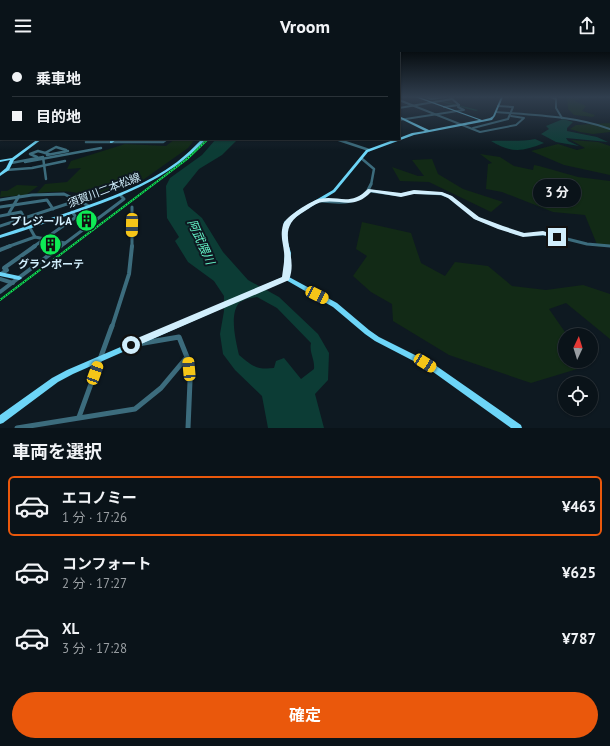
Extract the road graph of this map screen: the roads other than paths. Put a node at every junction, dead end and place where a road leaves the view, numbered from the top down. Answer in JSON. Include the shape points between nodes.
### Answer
{"nodes":[{"id":1,"x":434,"y":115,"type":"edge"},
{"id":2,"x":438,"y":115,"type":"edge"},
{"id":3,"x":467,"y":115,"type":"edge"},
{"id":4,"x":494,"y":115,"type":"edge"},
{"id":5,"x":511,"y":115,"type":"junction"},
{"id":6,"x":560,"y":115,"type":"edge"},
{"id":7,"x":400,"y":117,"type":"edge"},
{"id":8,"x":562,"y":118,"type":"junction"},
{"id":9,"x":406,"y":119,"type":"junction"},
{"id":10,"x":400,"y":120,"type":"edge"},
{"id":11,"x":483,"y":121,"type":"junction"},
{"id":12,"x":492,"y":124,"type":"junction"},
{"id":13,"x":463,"y":125,"type":"junction"},
{"id":14,"x":472,"y":128,"type":"junction"},
{"id":15,"x":500,"y":128,"type":"junction"},
{"id":16,"x":610,"y":129,"type":"edge"},
{"id":17,"x":428,"y":131,"type":"junction"},
{"id":18,"x":400,"y":138,"type":"edge"},
{"id":19,"x":39,"y":140,"type":"edge"},
{"id":20,"x":89,"y":140,"type":"edge"},
{"id":21,"x":101,"y":140,"type":"edge"},
{"id":22,"x":114,"y":140,"type":"edge"},
{"id":23,"x":127,"y":140,"type":"edge"},
{"id":24,"x":165,"y":140,"type":"edge"},
{"id":25,"x":203,"y":140,"type":"edge"},
{"id":26,"x":339,"y":140,"type":"edge"},
{"id":27,"x":396,"y":140,"type":"edge"},
{"id":28,"x":111,"y":142,"type":"junction"},
{"id":29,"x":124,"y":142,"type":"junction"},
{"id":30,"x":98,"y":143,"type":"junction"},
{"id":31,"x":101,"y":148,"type":"dead end"},
{"id":32,"x":369,"y":150,"type":"junction"},
{"id":33,"x":45,"y":153,"type":"junction"},
{"id":34,"x":49,"y":154,"type":"junction"},
{"id":35,"x":38,"y":157,"type":"junction"},
{"id":36,"x":43,"y":158,"type":"junction"},
{"id":37,"x":361,"y":158,"type":"junction"},
{"id":38,"x":0,"y":161,"type":"edge"},
{"id":39,"x":12,"y":161,"type":"junction"},
{"id":40,"x":65,"y":161,"type":"dead end"},
{"id":41,"x":25,"y":162,"type":"dead end"},
{"id":42,"x":43,"y":165,"type":"junction"},
{"id":43,"x":6,"y":170,"type":"junction"},
{"id":44,"x":0,"y":175,"type":"edge"},
{"id":45,"x":46,"y":179,"type":"dead end"},
{"id":46,"x":370,"y":190,"type":"junction"},
{"id":47,"x":120,"y":195,"type":"junction"},
{"id":48,"x":19,"y":196,"type":"junction"},
{"id":49,"x":0,"y":200,"type":"edge"},
{"id":50,"x":76,"y":200,"type":"junction"},
{"id":51,"x":320,"y":200,"type":"junction"},
{"id":52,"x":14,"y":205,"type":"junction"},
{"id":53,"x":89,"y":206,"type":"junction"},
{"id":54,"x":132,"y":206,"type":"dead end"},
{"id":55,"x":0,"y":208,"type":"edge"},
{"id":56,"x":52,"y":208,"type":"junction"},
{"id":57,"x":72,"y":212,"type":"junction"},
{"id":58,"x":9,"y":213,"type":"junction"},
{"id":59,"x":0,"y":216,"type":"edge"},
{"id":60,"x":23,"y":218,"type":"junction"},
{"id":61,"x":0,"y":226,"type":"edge"},
{"id":62,"x":30,"y":227,"type":"junction"},
{"id":63,"x":0,"y":237,"type":"edge"},
{"id":64,"x":35,"y":237,"type":"junction"},
{"id":65,"x":46,"y":239,"type":"junction"},
{"id":66,"x":65,"y":243,"type":"junction"},
{"id":67,"x":610,"y":246,"type":"edge"},
{"id":68,"x":0,"y":250,"type":"edge"},
{"id":69,"x":0,"y":276,"type":"edge"},
{"id":70,"x":19,"y":278,"type":"junction"},
{"id":71,"x":286,"y":278,"type":"junction"},
{"id":72,"x":13,"y":283,"type":"junction"},
{"id":73,"x":0,"y":292,"type":"edge"},
{"id":74,"x":131,"y":345,"type":"junction"},
{"id":75,"x":188,"y":357,"type":"junction"},
{"id":76,"x":101,"y":359,"type":"junction"},
{"id":77,"x":79,"y":417,"type":"junction"},
{"id":78,"x":0,"y":420,"type":"edge"},
{"id":79,"x":17,"y":428,"type":"edge"},
{"id":80,"x":188,"y":428,"type":"edge"},
{"id":81,"x":518,"y":428,"type":"edge"}],
"edges":[{"from":1,"to":9,"type":"street"},
{"from":2,"to":13,"type":"street"},
{"from":3,"to":11,"type":"street"},
{"from":4,"to":11,"type":"street","via":[[491,119]]},
{"from":5,"to":8,"type":"street"},
{"from":5,"to":12,"type":"street","via":[[505,121]]},
{"from":5,"to":15,"type":"street","via":[[524,118],[516,125]]},
{"from":6,"to":8,"type":"street"},
{"from":7,"to":9,"type":"street"},
{"from":8,"to":16,"type":"street"},
{"from":9,"to":10,"type":"street"},
{"from":9,"to":17,"type":"street"},
{"from":11,"to":12,"type":"street"},
{"from":11,"to":13,"type":"street"},
{"from":12,"to":14,"type":"street"},
{"from":12,"to":15,"type":"street"},
{"from":13,"to":14,"type":"street"},
{"from":13,"to":17,"type":"street"},
{"from":14,"to":15,"type":"street","via":[[480,132]]},
{"from":17,"to":18,"type":"street"},
{"from":19,"to":39,"type":"street"},
{"from":20,"to":30,"type":"street","via":[[86,142]]},
{"from":21,"to":30,"type":"street"},
{"from":22,"to":28,"type":"street"},
{"from":23,"to":29,"type":"street"},
{"from":24,"to":29,"type":"street"},
{"from":25,"to":47,"type":"street","name":"須賀川二本松線","via":[[195,149],[151,181]]},
{"from":26,"to":32,"type":"street"},
{"from":27,"to":32,"type":"street"},
{"from":28,"to":29,"type":"street"},
{"from":28,"to":30,"type":"street"},
{"from":31,"to":36,"type":"street"},
{"from":32,"to":37,"type":"street"},
{"from":33,"to":34,"type":"street"},
{"from":33,"to":34,"type":"street","via":[[56,147],[68,151]]},
{"from":33,"to":35,"type":"street","via":[[38,151],[30,154]]},
{"from":34,"to":36,"type":"street"},
{"from":35,"to":36,"type":"street"},
{"from":35,"to":39,"type":"street"},
{"from":36,"to":41,"type":"street"},
{"from":36,"to":42,"type":"street"},
{"from":37,"to":46,"type":"street","via":[[374,169]]},
{"from":37,"to":51,"type":"street","via":[[334,191]]},
{"from":38,"to":39,"type":"street"},
{"from":39,"to":43,"type":"street"},
{"from":40,"to":42,"type":"street"},
{"from":42,"to":43,"type":"street"},
{"from":42,"to":45,"type":"street"},
{"from":43,"to":44,"type":"street"},
{"from":46,"to":51,"type":"street","via":[[353,202]]},
{"from":46,"to":67,"type":"street","via":[[401,195],[414,192],[442,194],[450,197],[476,218],[519,234],[547,234],[587,244]]},
{"from":47,"to":53,"type":"street","name":"須賀川二本松線"},
{"from":47,"to":66,"type":"street","via":[[124,199]]},
{"from":48,"to":49,"type":"street"},
{"from":48,"to":50,"type":"street","via":[[64,194]]},
{"from":48,"to":52,"type":"street"},
{"from":50,"to":53,"type":"street"},
{"from":50,"to":56,"type":"street"},
{"from":51,"to":71,"type":"street","via":[[298,212],[286,223]]},
{"from":52,"to":55,"type":"street"},
{"from":52,"to":56,"type":"street","via":[[47,200]]},
{"from":52,"to":58,"type":"street"},
{"from":53,"to":57,"type":"street","name":"須賀川二本松線"},
{"from":54,"to":76,"type":"street","via":[[133,242],[129,274]]},
{"from":56,"to":60,"type":"street"},
{"from":57,"to":62,"type":"street","name":"須賀川二本松線"},
{"from":57,"to":65,"type":"street","via":[[76,217]]},
{"from":58,"to":59,"type":"street"},
{"from":58,"to":60,"type":"street","via":[[21,212]]},
{"from":60,"to":61,"type":"street"},
{"from":60,"to":62,"type":"street"},
{"from":62,"to":63,"type":"street","name":"須賀川二本松線"},
{"from":62,"to":64,"type":"street"},
{"from":64,"to":65,"type":"street"},
{"from":64,"to":68,"type":"street"},
{"from":65,"to":66,"type":"street"},
{"from":65,"to":69,"type":"street","via":[[4,268],[7,270]]},
{"from":66,"to":70,"type":"street"},
{"from":69,"to":70,"type":"street"},
{"from":69,"to":72,"type":"street"},
{"from":70,"to":72,"type":"street"},
{"from":71,"to":74,"type":"street"},
{"from":71,"to":81,"type":"street","via":[[335,305],[377,339],[429,365]]},
{"from":72,"to":73,"type":"street"},
{"from":74,"to":75,"type":"street","via":[[178,336]]},
{"from":74,"to":76,"type":"street"},
{"from":75,"to":77,"type":"street","via":[[161,388],[135,410]]},
{"from":75,"to":80,"type":"street"},
{"from":76,"to":77,"type":"street"},
{"from":76,"to":78,"type":"street","via":[[55,380]]},
{"from":77,"to":79,"type":"street"}]}
